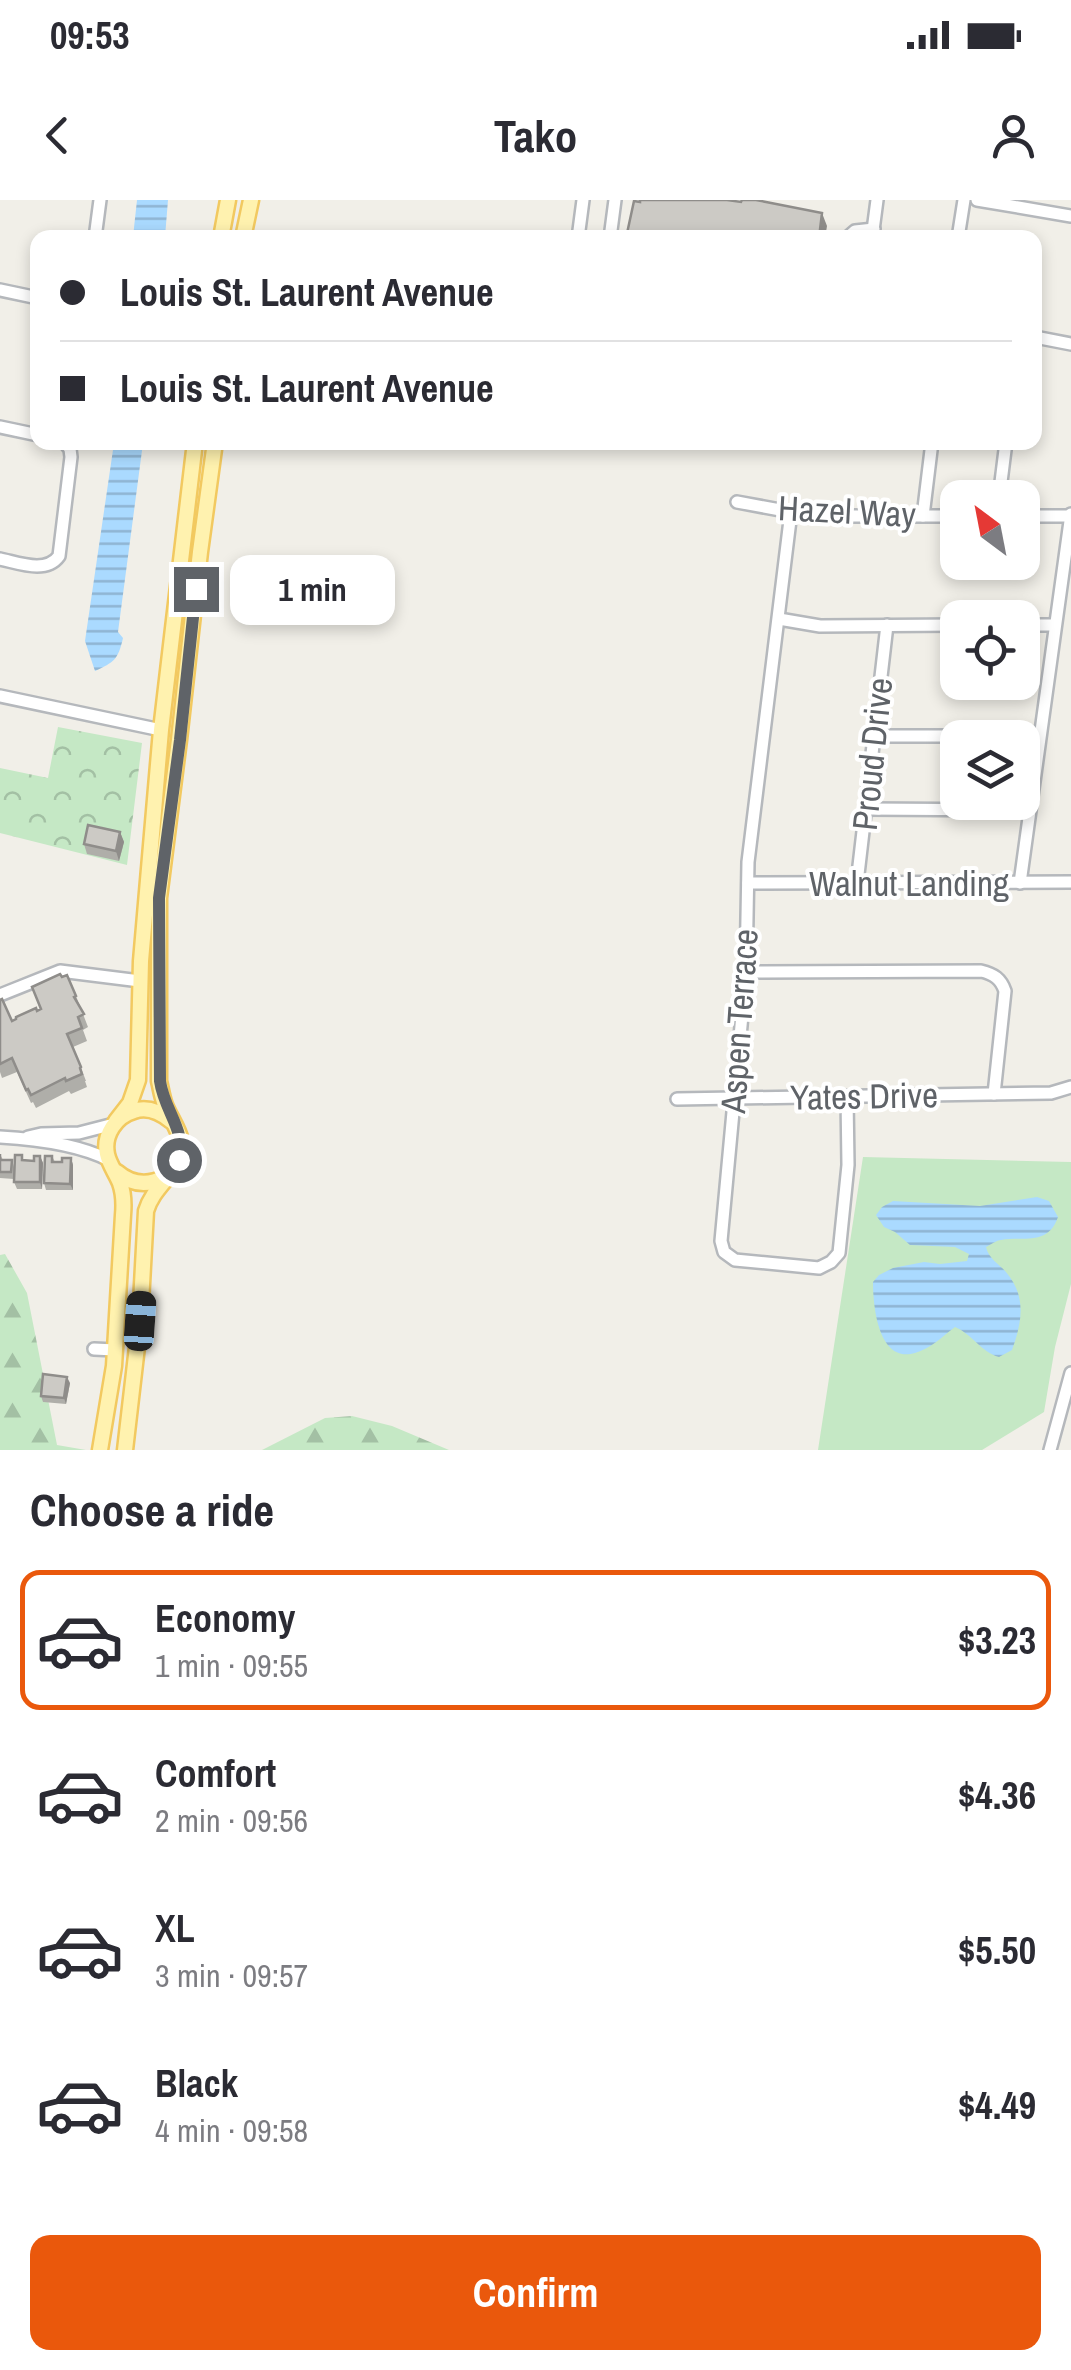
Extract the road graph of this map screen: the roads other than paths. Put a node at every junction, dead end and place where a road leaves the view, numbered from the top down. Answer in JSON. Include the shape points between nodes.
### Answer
{"nodes":[{"id":1,"x":100,"y":200,"type":"edge"},
{"id":2,"x":228,"y":200,"type":"edge"},
{"id":3,"x":251,"y":200,"type":"edge"},
{"id":4,"x":584,"y":200,"type":"edge"},
{"id":5,"x":616,"y":200,"type":"edge"},
{"id":6,"x":877,"y":200,"type":"edge"},
{"id":7,"x":964,"y":200,"type":"edge"},
{"id":8,"x":978,"y":200,"type":"edge"},
{"id":9,"x":1071,"y":216,"type":"edge"},
{"id":10,"x":96,"y":230,"type":"edge"},
{"id":11,"x":222,"y":230,"type":"edge"},
{"id":12,"x":245,"y":230,"type":"edge"},
{"id":13,"x":579,"y":230,"type":"edge"},
{"id":14,"x":611,"y":230,"type":"edge"},
{"id":15,"x":873,"y":230,"type":"edge"},
{"id":16,"x":959,"y":230,"type":"edge"},
{"id":17,"x":0,"y":290,"type":"edge"},
{"id":18,"x":30,"y":296,"type":"edge"},
{"id":19,"x":1042,"y":338,"type":"edge"},
{"id":20,"x":1071,"y":344,"type":"edge"},
{"id":21,"x":0,"y":426,"type":"edge"},
{"id":22,"x":30,"y":432,"type":"edge"},
{"id":23,"x":70,"y":450,"type":"edge"},
{"id":24,"x":194,"y":450,"type":"edge"},
{"id":25,"x":214,"y":450,"type":"edge"},
{"id":26,"x":931,"y":450,"type":"edge"},
{"id":27,"x":1005,"y":450,"type":"edge"},
{"id":28,"x":1001,"y":480,"type":"edge"},
{"id":29,"x":737,"y":502,"type":"dead end"},
{"id":30,"x":791,"y":512,"type":"junction"},
{"id":31,"x":1071,"y":515,"type":"edge"},
{"id":32,"x":923,"y":516,"type":"junction"},
{"id":33,"x":940,"y":516,"type":"edge"},
{"id":34,"x":1040,"y":516,"type":"edge"},
{"id":35,"x":0,"y":559,"type":"edge"},
{"id":36,"x":779,"y":619,"type":"junction"},
{"id":37,"x":940,"y":625,"type":"edge"},
{"id":38,"x":1040,"y":625,"type":"edge"},
{"id":39,"x":1055,"y":625,"type":"junction"},
{"id":40,"x":887,"y":626,"type":"junction"},
{"id":41,"x":0,"y":696,"type":"edge"},
{"id":42,"x":1040,"y":723,"type":"edge"},
{"id":43,"x":161,"y":730,"type":"junction"},
{"id":44,"x":873,"y":736,"type":"junction"},
{"id":45,"x":940,"y":736,"type":"edge"},
{"id":46,"x":866,"y":809,"type":"junction"},
{"id":47,"x":940,"y":809,"type":"edge"},
{"id":48,"x":1027,"y":820,"type":"edge"},
{"id":49,"x":1071,"y":882,"type":"edge"},
{"id":50,"x":857,"y":883,"type":"junction"},
{"id":51,"x":748,"y":884,"type":"junction"},
{"id":52,"x":1020,"y":884,"type":"junction"},
{"id":53,"x":746,"y":972,"type":"junction"},
{"id":54,"x":140,"y":982,"type":"junction"},
{"id":55,"x":0,"y":995,"type":"edge"},
{"id":56,"x":1071,"y":1087,"type":"edge"},
{"id":57,"x":1051,"y":1093,"type":"junction"},
{"id":58,"x":994,"y":1094,"type":"junction"},
{"id":59,"x":847,"y":1097,"type":"junction"},
{"id":60,"x":734,"y":1098,"type":"junction"},
{"id":61,"x":1071,"y":1098,"type":"edge"},
{"id":62,"x":677,"y":1099,"type":"dead end"},
{"id":63,"x":115,"y":1123,"type":"junction"},
{"id":64,"x":175,"y":1125,"type":"junction"},
{"id":65,"x":0,"y":1137,"type":"edge"},
{"id":66,"x":24,"y":1138,"type":"junction"},
{"id":67,"x":111,"y":1164,"type":"junction"},
{"id":68,"x":166,"y":1177,"type":"junction"},
{"id":69,"x":94,"y":1348,"type":"dead end"},
{"id":70,"x":115,"y":1350,"type":"junction"},
{"id":71,"x":1071,"y":1373,"type":"edge"},
{"id":72,"x":101,"y":1444,"type":"edge"},
{"id":73,"x":125,"y":1450,"type":"edge"},
{"id":74,"x":1050,"y":1450,"type":"edge"}],
"edges":[{"from":1,"to":10,"type":"street"},
{"from":2,"to":11,"type":"main road"},
{"from":3,"to":12,"type":"main road"},
{"from":4,"to":13,"type":"street"},
{"from":5,"to":14,"type":"street"},
{"from":6,"to":15,"type":"street"},
{"from":7,"to":16,"type":"street"},
{"from":8,"to":9,"type":"street"},
{"from":17,"to":18,"type":"street"},
{"from":19,"to":20,"type":"street"},
{"from":21,"to":22,"type":"street"},
{"from":23,"to":35,"type":"street","via":[[59,556],[43,566]]},
{"from":24,"to":43,"type":"main road"},
{"from":25,"to":64,"type":"main road","via":[[159,898],[160,1081]]},
{"from":26,"to":32,"type":"street"},
{"from":27,"to":28,"type":"street"},
{"from":29,"to":30,"type":"street","name":"Hazel Way"},
{"from":30,"to":32,"type":"street","name":"Hazel Way"},
{"from":30,"to":36,"type":"street","name":"Aspen Terrace"},
{"from":31,"to":34,"type":"street"},
{"from":31,"to":39,"type":"street"},
{"from":32,"to":33,"type":"street","name":"Hazel Way"},
{"from":36,"to":40,"type":"street"},
{"from":36,"to":51,"type":"street","name":"Aspen Terrace"},
{"from":37,"to":40,"type":"street"},
{"from":38,"to":39,"type":"street"},
{"from":39,"to":42,"type":"street"},
{"from":40,"to":44,"type":"street","name":"Proud Drive"},
{"from":41,"to":43,"type":"street"},
{"from":43,"to":54,"type":"main road"},
{"from":44,"to":45,"type":"street"},
{"from":44,"to":46,"type":"street","name":"Proud Drive"},
{"from":46,"to":47,"type":"street"},
{"from":46,"to":50,"type":"street","name":"Proud Drive"},
{"from":48,"to":52,"type":"street"},
{"from":49,"to":52,"type":"street","name":"Walnut Landing"},
{"from":50,"to":51,"type":"street","name":"Walnut Landing"},
{"from":50,"to":52,"type":"street","name":"Walnut Landing"},
{"from":51,"to":53,"type":"street","name":"Aspen Terrace"},
{"from":53,"to":58,"type":"street","via":[[992,974],[1006,991]]},
{"from":53,"to":60,"type":"street","name":"Aspen Terrace"},
{"from":54,"to":55,"type":"street","via":[[60,971]]},
{"from":54,"to":63,"type":"main road","via":[[137,1086]]},
{"from":56,"to":57,"type":"street","name":"Yates Drive"},
{"from":57,"to":58,"type":"street","name":"Yates Drive"},
{"from":57,"to":61,"type":"street","name":"Yates Drive"},
{"from":58,"to":59,"type":"street","name":"Yates Drive"},
{"from":59,"to":60,"type":"street","name":"Yates Drive"},
{"from":59,"to":60,"type":"street","name":"Aspen Terrace","via":[[839,1252],[819,1268],[734,1260],[724,1252]]},
{"from":60,"to":62,"type":"street","name":"Yates Drive"},
{"from":63,"to":64,"type":"main road","via":[[142,1109]]},
{"from":63,"to":66,"type":"street"},
{"from":63,"to":67,"type":"main road","via":[[106,1144]]},
{"from":64,"to":68,"type":"main road","via":[[182,1151]]},
{"from":65,"to":66,"type":"street"},
{"from":66,"to":67,"type":"street","via":[[86,1150]]},
{"from":67,"to":68,"type":"main road","via":[[132,1182]]},
{"from":67,"to":70,"type":"main road","via":[[124,1198]]},
{"from":68,"to":73,"type":"main road","via":[[146,1211]]},
{"from":69,"to":70,"type":"street"},
{"from":70,"to":72,"type":"main road"},
{"from":71,"to":74,"type":"street"}]}
